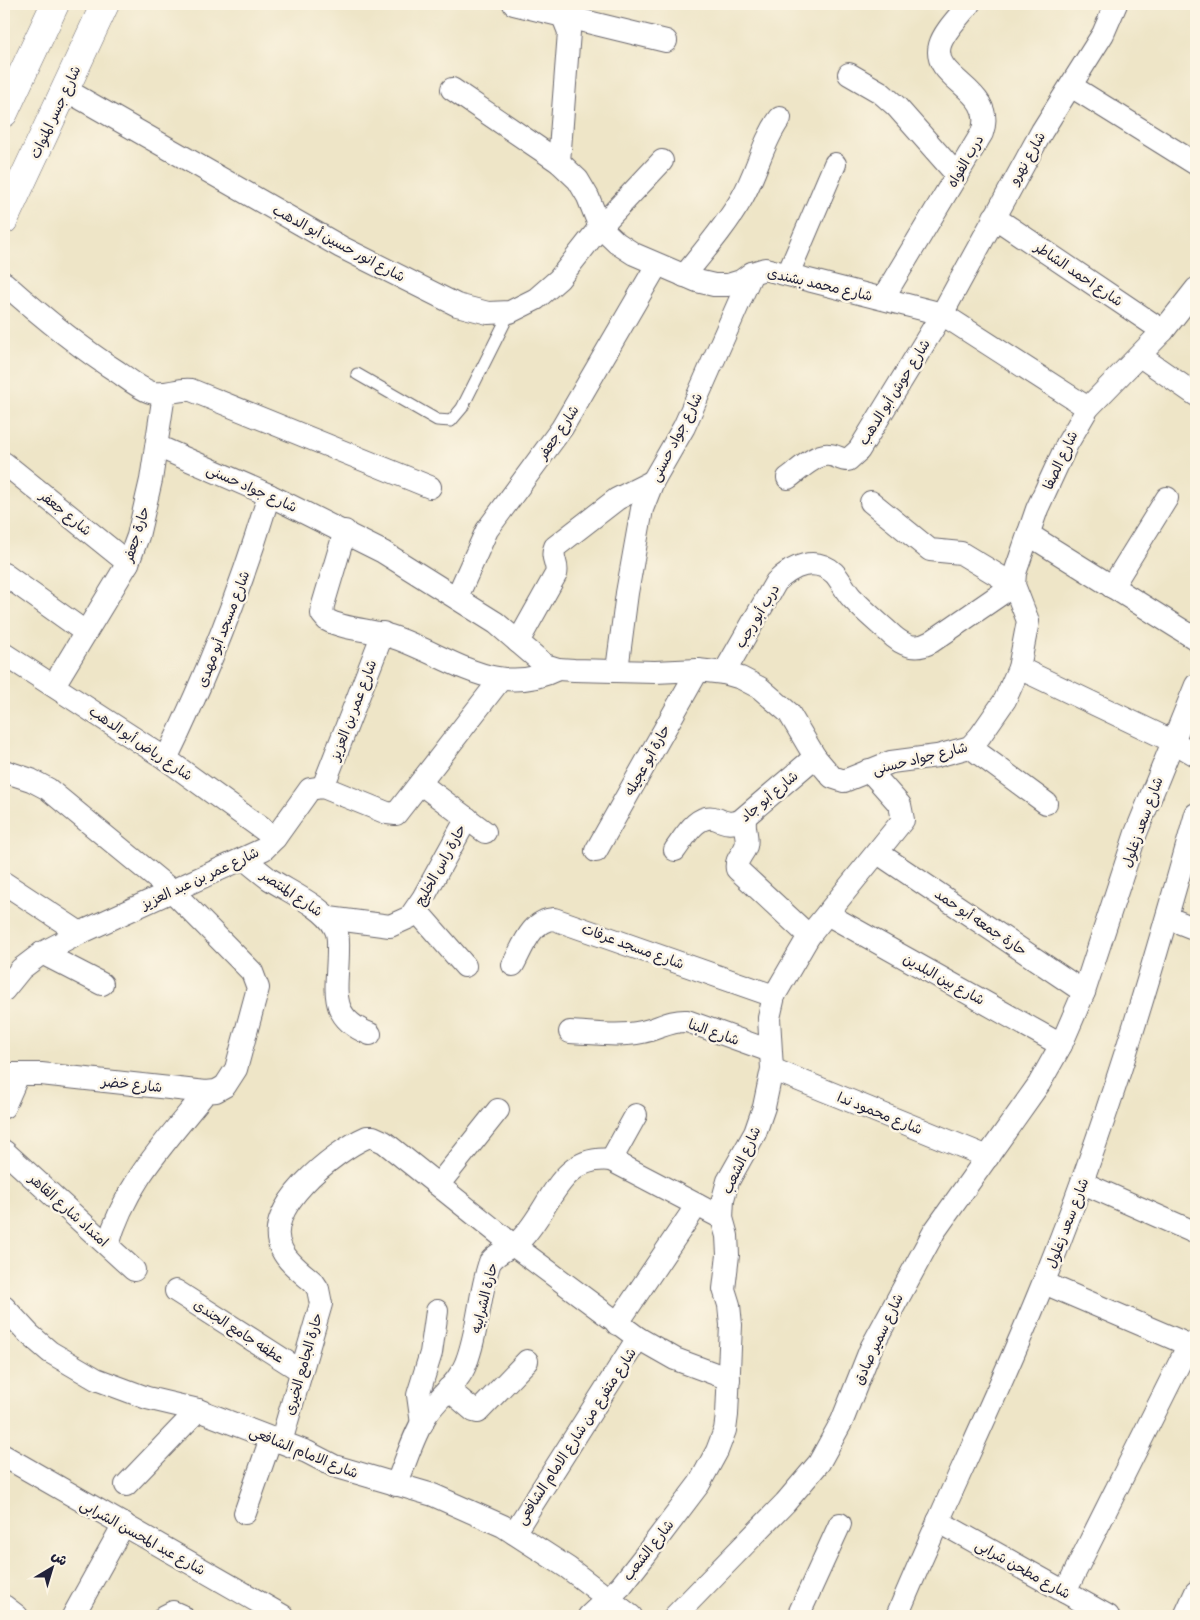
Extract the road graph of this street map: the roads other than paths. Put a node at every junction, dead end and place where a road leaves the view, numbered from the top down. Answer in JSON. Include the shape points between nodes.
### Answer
{"nodes":[{"id":1,"x":55,"y":4,"type":"edge"},
{"id":2,"x":105,"y":4,"type":"edge"},
{"id":3,"x":514,"y":4,"type":"edge"},
{"id":4,"x":969,"y":4,"type":"edge"},
{"id":5,"x":1116,"y":4,"type":"edge"},
{"id":6,"x":561,"y":9,"type":"edge"},
{"id":7,"x":666,"y":41,"type":"dead end"},
{"id":8,"x":849,"y":74,"type":"dead end"},
{"id":9,"x":1071,"y":86,"type":"junction"},
{"id":10,"x":452,"y":89,"type":"dead end"},
{"id":11,"x":66,"y":90,"type":"junction"},
{"id":12,"x":4,"y":113,"type":"edge"},
{"id":13,"x":780,"y":118,"type":"dead end"},
{"id":14,"x":662,"y":161,"type":"dead end"},
{"id":15,"x":559,"y":162,"type":"junction"},
{"id":16,"x":835,"y":164,"type":"dead end"},
{"id":17,"x":1196,"y":164,"type":"edge"},
{"id":18,"x":957,"y":176,"type":"junction"},
{"id":19,"x":994,"y":217,"type":"junction"},
{"id":20,"x":4,"y":220,"type":"edge"},
{"id":21,"x":600,"y":227,"type":"junction"},
{"id":22,"x":657,"y":265,"type":"junction"},
{"id":23,"x":752,"y":272,"type":"junction"},
{"id":24,"x":788,"y":274,"type":"junction"},
{"id":25,"x":684,"y":276,"type":"junction"},
{"id":26,"x":4,"y":283,"type":"edge"},
{"id":27,"x":1196,"y":289,"type":"edge"},
{"id":28,"x":883,"y":298,"type":"junction"},
{"id":29,"x":510,"y":312,"type":"junction"},
{"id":30,"x":942,"y":314,"type":"junction"},
{"id":31,"x":1163,"y":331,"type":"junction"},
{"id":32,"x":1140,"y":356,"type":"junction"},
{"id":33,"x":357,"y":374,"type":"dead end"},
{"id":34,"x":164,"y":394,"type":"junction"},
{"id":35,"x":1196,"y":395,"type":"edge"},
{"id":36,"x":1088,"y":408,"type":"junction"},
{"id":37,"x":157,"y":446,"type":"junction"},
{"id":38,"x":4,"y":463,"type":"edge"},
{"id":39,"x":788,"y":478,"type":"dead end"},
{"id":40,"x":653,"y":480,"type":"junction"},
{"id":41,"x":430,"y":486,"type":"dead end"},
{"id":42,"x":269,"y":495,"type":"junction"},
{"id":43,"x":1167,"y":498,"type":"dead end"},
{"id":44,"x":871,"y":502,"type":"dead end"},
{"id":45,"x":345,"y":531,"type":"junction"},
{"id":46,"x":1028,"y":534,"type":"junction"},
{"id":47,"x":128,"y":563,"type":"junction"},
{"id":48,"x":4,"y":574,"type":"edge"},
{"id":49,"x":1014,"y":584,"type":"junction"},
{"id":50,"x":1112,"y":587,"type":"junction"},
{"id":51,"x":457,"y":597,"type":"junction"},
{"id":52,"x":85,"y":632,"type":"junction"},
{"id":53,"x":383,"y":633,"type":"junction"},
{"id":54,"x":1196,"y":640,"type":"edge"},
{"id":55,"x":518,"y":642,"type":"junction"},
{"id":56,"x":4,"y":654,"type":"edge"},
{"id":57,"x":1019,"y":668,"type":"junction"},
{"id":58,"x":558,"y":669,"type":"junction"},
{"id":59,"x":617,"y":670,"type":"junction"},
{"id":60,"x":698,"y":670,"type":"junction"},
{"id":61,"x":724,"y":673,"type":"junction"},
{"id":62,"x":500,"y":680,"type":"junction"},
{"id":63,"x":54,"y":685,"type":"junction"},
{"id":64,"x":1196,"y":685,"type":"edge"},
{"id":65,"x":1172,"y":741,"type":"junction"},
{"id":66,"x":970,"y":747,"type":"junction"},
{"id":67,"x":1196,"y":755,"type":"edge"},
{"id":68,"x":815,"y":757,"type":"junction"},
{"id":69,"x":166,"y":759,"type":"junction"},
{"id":70,"x":869,"y":770,"type":"junction"},
{"id":71,"x":4,"y":771,"type":"edge"},
{"id":72,"x":421,"y":784,"type":"junction"},
{"id":73,"x":323,"y":787,"type":"junction"},
{"id":74,"x":1046,"y":803,"type":"dead end"},
{"id":75,"x":1196,"y":814,"type":"edge"},
{"id":76,"x":746,"y":817,"type":"junction"},
{"id":77,"x":467,"y":818,"type":"junction"},
{"id":78,"x":484,"y":832,"type":"dead end"},
{"id":79,"x":275,"y":838,"type":"junction"},
{"id":80,"x":675,"y":850,"type":"dead end"},
{"id":81,"x":596,"y":851,"type":"dead end"},
{"id":82,"x":878,"y":853,"type":"junction"},
{"id":83,"x":1191,"y":854,"type":"edge"},
{"id":84,"x":244,"y":859,"type":"junction"},
{"id":85,"x":4,"y":883,"type":"edge"},
{"id":86,"x":172,"y":891,"type":"junction"},
{"id":87,"x":416,"y":910,"type":"junction"},
{"id":88,"x":827,"y":914,"type":"junction"},
{"id":89,"x":329,"y":918,"type":"junction"},
{"id":90,"x":1168,"y":918,"type":"junction"},
{"id":91,"x":1196,"y":929,"type":"edge"},
{"id":92,"x":80,"y":933,"type":"junction"},
{"id":93,"x":809,"y":936,"type":"junction"},
{"id":94,"x":42,"y":954,"type":"junction"},
{"id":95,"x":513,"y":965,"type":"dead end"},
{"id":96,"x":465,"y":966,"type":"dead end"},
{"id":97,"x":102,"y":984,"type":"dead end"},
{"id":98,"x":4,"y":990,"type":"edge"},
{"id":99,"x":1084,"y":992,"type":"junction"},
{"id":100,"x":774,"y":996,"type":"junction"},
{"id":101,"x":570,"y":1032,"type":"dead end"},
{"id":102,"x":370,"y":1034,"type":"dead end"},
{"id":103,"x":1061,"y":1045,"type":"junction"},
{"id":104,"x":771,"y":1060,"type":"junction"},
{"id":105,"x":11,"y":1074,"type":"edge"},
{"id":106,"x":206,"y":1092,"type":"junction"},
{"id":107,"x":4,"y":1107,"type":"edge"},
{"id":108,"x":498,"y":1110,"type":"dead end"},
{"id":109,"x":636,"y":1115,"type":"dead end"},
{"id":110,"x":4,"y":1151,"type":"edge"},
{"id":111,"x":988,"y":1157,"type":"junction"},
{"id":112,"x":611,"y":1160,"type":"junction"},
{"id":113,"x":1083,"y":1182,"type":"junction"},
{"id":114,"x":438,"y":1184,"type":"junction"},
{"id":115,"x":697,"y":1205,"type":"junction"},
{"id":116,"x":722,"y":1218,"type":"junction"},
{"id":117,"x":1196,"y":1234,"type":"edge"},
{"id":118,"x":513,"y":1245,"type":"junction"},
{"id":119,"x":108,"y":1246,"type":"junction"},
{"id":120,"x":134,"y":1270,"type":"dead end"},
{"id":121,"x":1044,"y":1283,"type":"junction"},
{"id":122,"x":176,"y":1290,"type":"dead end"},
{"id":123,"x":4,"y":1307,"type":"edge"},
{"id":124,"x":437,"y":1311,"type":"dead end"},
{"id":125,"x":617,"y":1324,"type":"junction"},
{"id":126,"x":638,"y":1338,"type":"junction"},
{"id":127,"x":1193,"y":1346,"type":"edge"},
{"id":128,"x":527,"y":1361,"type":"dead end"},
{"id":129,"x":301,"y":1371,"type":"junction"},
{"id":130,"x":729,"y":1379,"type":"junction"},
{"id":131,"x":448,"y":1389,"type":"junction"},
{"id":132,"x":198,"y":1410,"type":"junction"},
{"id":133,"x":422,"y":1424,"type":"junction"},
{"id":134,"x":276,"y":1440,"type":"junction"},
{"id":135,"x":4,"y":1456,"type":"edge"},
{"id":136,"x":126,"y":1485,"type":"dead end"},
{"id":137,"x":396,"y":1485,"type":"junction"},
{"id":138,"x":244,"y":1513,"type":"dead end"},
{"id":139,"x":938,"y":1521,"type":"junction"},
{"id":140,"x":124,"y":1524,"type":"junction"},
{"id":141,"x":840,"y":1524,"type":"dead end"},
{"id":142,"x":514,"y":1533,"type":"junction"},
{"id":143,"x":1065,"y":1592,"type":"junction"},
{"id":144,"x":1196,"y":1592,"type":"edge"},
{"id":145,"x":608,"y":1598,"type":"junction"},
{"id":146,"x":4,"y":1606,"type":"edge"},
{"id":147,"x":17,"y":1616,"type":"edge"},
{"id":148,"x":73,"y":1616,"type":"edge"},
{"id":149,"x":165,"y":1616,"type":"edge"},
{"id":150,"x":182,"y":1616,"type":"edge"},
{"id":151,"x":283,"y":1616,"type":"edge"},
{"id":152,"x":589,"y":1616,"type":"edge"},
{"id":153,"x":631,"y":1616,"type":"edge"},
{"id":154,"x":675,"y":1616,"type":"edge"},
{"id":155,"x":798,"y":1616,"type":"edge"},
{"id":156,"x":897,"y":1616,"type":"edge"},
{"id":157,"x":1108,"y":1616,"type":"edge"},
{"id":158,"x":1185,"y":1616,"type":"edge"}],
"edges":[{"from":1,"to":12,"type":"street"},
{"from":2,"to":11,"type":"street","name":"شارع جسر المنوات"},
{"from":3,"to":6,"type":"street"},
{"from":4,"to":18,"type":"street","name":"درب الفواه","via":[[940,46],[941,61],[982,105],[985,114],[986,124],[982,133]]},
{"from":5,"to":9,"type":"street","name":"شارع نهرو","via":[[1103,34]]},
{"from":6,"to":7,"type":"street"},
{"from":6,"to":15,"type":"street","via":[[569,32]]},
{"from":8,"to":18,"type":"street","via":[[880,92],[896,106]]},
{"from":9,"to":17,"type":"street"},
{"from":9,"to":19,"type":"street","name":"شارع نهرو"},
{"from":10,"to":15,"type":"street","name":"شارع محمد بشندى"},
{"from":11,"to":20,"type":"street","name":"شارع جسر المنوات"},
{"from":11,"to":29,"type":"street","name":"شارع انور حسين أبو الدهب","via":[[341,247],[457,305],[488,313]]},
{"from":13,"to":25,"type":"street","via":[[767,136],[742,197]]},
{"from":14,"to":21,"type":"street","name":"شارع انور حسين أبو الدهب"},
{"from":15,"to":21,"type":"street","name":"شارع محمد بشندى","via":[[578,180]]},
{"from":16,"to":24,"type":"street"},
{"from":18,"to":28,"type":"street","name":"درب الفواه"},
{"from":19,"to":30,"type":"street","name":"شارع نهرو"},
{"from":19,"to":31,"type":"street","name":"شارع احمد الشاطر"},
{"from":21,"to":22,"type":"street","name":"شارع محمد بشندى","via":[[617,243]]},
{"from":21,"to":29,"type":"street","name":"شارع انور حسين أبو الدهب","via":[[559,279],[536,298]]},
{"from":22,"to":25,"type":"street","name":"شارع محمد بشندى"},
{"from":22,"to":51,"type":"street","name":"شارع جعفر","via":[[562,428],[487,530]]},
{"from":23,"to":24,"type":"street","name":"شارع محمد بشندى","via":[[765,269]]},
{"from":23,"to":25,"type":"street","name":"شارع محمد بشندى","via":[[728,285]]},
{"from":23,"to":40,"type":"street","name":"شارع جواد حسنى","via":[[684,427]]},
{"from":24,"to":28,"type":"street","name":"شارع محمد بشندى"},
{"from":26,"to":34,"type":"street","via":[[105,364],[151,392]]},
{"from":27,"to":31,"type":"street","name":"شارع الصفا"},
{"from":28,"to":30,"type":"street","name":"شارع محمد بشندى"},
{"from":29,"to":33,"type":"lane","via":[[462,408],[451,420],[437,420]]},
{"from":30,"to":36,"type":"street","name":"شارع محمد بشندى"},
{"from":30,"to":39,"type":"street","name":"شارع حوش أبو الدهب","via":[[852,458],[842,460],[825,454]]},
{"from":31,"to":32,"type":"street","name":"شارع الصفا"},
{"from":32,"to":35,"type":"street"},
{"from":32,"to":36,"type":"street","name":"شارع الصفا"},
{"from":34,"to":37,"type":"street","name":"حارة جعفر"},
{"from":34,"to":41,"type":"street","via":[[191,390]]},
{"from":36,"to":46,"type":"street","name":"شارع الصفا","via":[[1067,444]]},
{"from":37,"to":42,"type":"street","name":"شارع جواد حسنى"},
{"from":37,"to":47,"type":"street","name":"حارة جعفر","via":[[146,509]]},
{"from":38,"to":47,"type":"street","name":"شارع جعفر"},
{"from":40,"to":55,"type":"street","via":[[616,499],[555,547],[552,556],[556,574]]},
{"from":40,"to":59,"type":"street","name":"شارع جواد حسنى","via":[[642,509]]},
{"from":42,"to":45,"type":"street","name":"شارع جواد حسنى"},
{"from":42,"to":69,"type":"street","name":"شارع مسجد أبو مهدى","via":[[221,638]]},
{"from":43,"to":50,"type":"street"},
{"from":44,"to":49,"type":"street","via":[[930,550],[961,553]]},
{"from":45,"to":51,"type":"street","name":"شارع جواد حسنى"},
{"from":45,"to":53,"type":"street","name":"شارع جواد حسنى","via":[[322,614],[331,622]]},
{"from":46,"to":49,"type":"street","name":"شارع الصفا"},
{"from":46,"to":50,"type":"street"},
{"from":47,"to":52,"type":"street","name":"حارة جعفر"},
{"from":48,"to":52,"type":"street"},
{"from":49,"to":57,"type":"street","via":[[1028,621]]},
{"from":49,"to":61,"type":"street","name":"درب أبو رجب","via":[[931,642],[916,648],[894,638],[849,596],[833,572],[819,565],[803,564],[788,570],[776,582]]},
{"from":50,"to":54,"type":"street"},
{"from":51,"to":55,"type":"street","name":"شارع جواد حسنى"},
{"from":52,"to":63,"type":"street","name":"حارة جعفر"},
{"from":53,"to":62,"type":"street","name":"شارع جواد حسنى"},
{"from":53,"to":73,"type":"street","name":"شارع عمر بن العزيز"},
{"from":55,"to":58,"type":"street","name":"شارع جواد حسنى","via":[[545,665]]},
{"from":56,"to":63,"type":"street","name":"شارع رياض أبو الدهب"},
{"from":57,"to":65,"type":"street"},
{"from":57,"to":66,"type":"street","name":"شارع جواد حسنى","via":[[1005,700]]},
{"from":58,"to":59,"type":"street","name":"شارع جواد حسنى"},
{"from":58,"to":62,"type":"street","name":"شارع جواد حسنى","via":[[540,678]]},
{"from":59,"to":60,"type":"street","name":"شارع جواد حسنى"},
{"from":60,"to":61,"type":"street","name":"شارع جواد حسنى"},
{"from":60,"to":81,"type":"street","name":"حارة أبو عجيله"},
{"from":61,"to":68,"type":"street","name":"شارع جواد حسنى","via":[[754,684],[774,699],[789,713]]},
{"from":62,"to":72,"type":"street"},
{"from":63,"to":69,"type":"street","name":"شارع رياض أبو الدهب"},
{"from":64,"to":65,"type":"street","name":"شارع سعد زغلول"},
{"from":65,"to":67,"type":"street"},
{"from":65,"to":99,"type":"street","name":"شارع سعد زغلول","via":[[1136,833]]},
{"from":66,"to":70,"type":"street","name":"شارع جواد حسنى","via":[[937,756],[891,762]]},
{"from":66,"to":74,"type":"street"},
{"from":68,"to":70,"type":"street","name":"شارع جواد حسنى","via":[[838,780],[850,779]]},
{"from":68,"to":76,"type":"street","name":"شارع أبو جاد"},
{"from":69,"to":79,"type":"street","name":"شارع رياض أبو الدهب"},
{"from":70,"to":82,"type":"street","name":"شارع الشعب","via":[[900,805],[904,815],[901,825]]},
{"from":71,"to":86,"type":"street","via":[[48,789]]},
{"from":72,"to":73,"type":"street","via":[[401,810],[392,814]]},
{"from":72,"to":77,"type":"street"},
{"from":73,"to":79,"type":"street","name":"شارع عمر بن عبد العزيز","via":[[310,789]]},
{"from":75,"to":83,"type":"street","name":"شارع سعد زغلول"},
{"from":76,"to":80,"type":"street","name":"شارع أبو جاد","via":[[735,823],[714,818],[698,822]]},
{"from":76,"to":93,"type":"street","via":[[747,843],[736,863],[737,869]]},
{"from":77,"to":78,"type":"street"},
{"from":77,"to":87,"type":"street","name":"حارة راس الخليج"},
{"from":79,"to":84,"type":"street","name":"شارع عمر بن عبد العزيز","via":[[264,849]]},
{"from":82,"to":88,"type":"street","name":"شارع الشعب"},
{"from":82,"to":99,"type":"street","name":"حارة جمعه أبو حمد"},
{"from":83,"to":90,"type":"street","name":"شارع سعد زغلول"},
{"from":84,"to":86,"type":"street","name":"شارع عمر بن عبد العزيز"},
{"from":84,"to":89,"type":"street","name":"شارع المنتصر"},
{"from":85,"to":92,"type":"street"},
{"from":86,"to":92,"type":"street","name":"شارع عمر بن عبد العزيز"},
{"from":86,"to":106,"type":"street","via":[[252,972],[258,988],[236,1069],[225,1086],[216,1092]]},
{"from":87,"to":89,"type":"street","name":"حارة راس الخليج","via":[[401,923],[390,926]]},
{"from":87,"to":96,"type":"street"},
{"from":88,"to":93,"type":"street","name":"شارع الشعب"},
{"from":88,"to":103,"type":"street","name":"شارع بين البلدين"},
{"from":89,"to":102,"type":"street","name":"شارع المنتصر","via":[[338,939],[336,1000],[340,1012],[348,1022]]},
{"from":90,"to":91,"type":"street"},
{"from":90,"to":113,"type":"street","name":"شارع سعد زغلول"},
{"from":92,"to":94,"type":"street","name":"شارع عمر بن عبد العزيز"},
{"from":93,"to":100,"type":"street","name":"شارع الشعب"},
{"from":94,"to":97,"type":"street"},
{"from":94,"to":98,"type":"street","name":"شارع عمر بن عبد العزيز","via":[[22,969]]},
{"from":95,"to":100,"type":"street","name":"شارع مسجد عرفات","via":[[535,926],[554,919]]},
{"from":99,"to":103,"type":"street","name":"شارع سعد زغلول"},
{"from":100,"to":104,"type":"street","name":"شارع الشعب","via":[[769,1018]]},
{"from":101,"to":104,"type":"street","name":"شارع البنا","via":[[631,1034],[677,1020]]},
{"from":103,"to":111,"type":"street","name":"شارع سمير صادق","via":[[1039,1084]]},
{"from":104,"to":111,"type":"street","name":"شارع محمود ندا"},
{"from":104,"to":116,"type":"street","name":"شارع الشعب","via":[[764,1107],[755,1133],[728,1181]]},
{"from":105,"to":106,"type":"street","name":"شارع خضر","via":[[41,1074]]},
{"from":105,"to":107,"type":"street"},
{"from":106,"to":119,"type":"street","via":[[136,1179],[119,1211]]},
{"from":108,"to":114,"type":"street"},
{"from":109,"to":112,"type":"street"},
{"from":110,"to":119,"type":"street","name":"امتداد شارع القاهر"},
{"from":111,"to":154,"type":"street","name":"شارع سمير صادق","via":[[934,1232],[900,1291],[871,1348],[833,1442],[785,1503]]},
{"from":112,"to":115,"type":"street"},
{"from":112,"to":118,"type":"street","name":"حارة الشرابيه","via":[[598,1158],[575,1166],[532,1225]]},
{"from":113,"to":117,"type":"street"},
{"from":113,"to":121,"type":"street","name":"شارع سعد زغلول"},
{"from":114,"to":118,"type":"street"},
{"from":114,"to":129,"type":"street","name":"حارة الجامع الخيرى","via":[[373,1137],[362,1140],[321,1167],[288,1202],[280,1223],[278,1237],[281,1250],[314,1283],[321,1297]]},
{"from":115,"to":116,"type":"street"},
{"from":115,"to":125,"type":"street"},
{"from":116,"to":130,"type":"street","name":"شارع الشعب","via":[[728,1255],[724,1289],[731,1325]]},
{"from":118,"to":125,"type":"street"},
{"from":118,"to":131,"type":"street","name":"حارة الشرابيه","via":[[490,1262],[467,1362]]},
{"from":119,"to":120,"type":"street","name":"امتداد شارع القاهر"},
{"from":121,"to":127,"type":"street"},
{"from":121,"to":139,"type":"street","name":"شارع سعد زغلول"},
{"from":122,"to":129,"type":"street","name":"عطفه جامع الجندى"},
{"from":123,"to":132,"type":"street","name":"شارع الامام الشافعى","via":[[50,1352],[96,1379],[147,1398]]},
{"from":124,"to":133,"type":"street","via":[[431,1353],[418,1395]]},
{"from":125,"to":126,"type":"street"},
{"from":126,"to":130,"type":"street","via":[[675,1358]]},
{"from":126,"to":142,"type":"street","name":"شارع متفرع من شارع الامام الشافعى"},
{"from":127,"to":143,"type":"street"},
{"from":128,"to":131,"type":"street","via":[[478,1412]]},
{"from":129,"to":134,"type":"street","name":"حارة الجامع الخيرى"},
{"from":130,"to":145,"type":"street","name":"شارع الشعب","via":[[725,1430],[709,1466],[643,1558]]},
{"from":131,"to":133,"type":"street","name":"حارة الشرابيه"},
{"from":132,"to":134,"type":"street","name":"شارع الامام الشافعى"},
{"from":132,"to":136,"type":"street"},
{"from":133,"to":137,"type":"street","name":"حارة الشرابيه"},
{"from":134,"to":137,"type":"street","name":"شارع الامام الشافعى","via":[[334,1466]]},
{"from":134,"to":138,"type":"street","name":"حارة الجامع الخيرى"},
{"from":135,"to":140,"type":"street","name":"شارع عبد المحسن الشرابى"},
{"from":137,"to":142,"type":"street","name":"شارع الامام الشافعى","via":[[469,1509]]},
{"from":139,"to":143,"type":"street","name":"شارع مطحن شرابى"},
{"from":139,"to":156,"type":"street","name":"شارع سعد زغلول"},
{"from":140,"to":148,"type":"street"},
{"from":140,"to":151,"type":"street","name":"شارع عبد المحسن الشرابى"},
{"from":141,"to":155,"type":"street"},
{"from":142,"to":145,"type":"street","name":"شارع الامام الشافعى"},
{"from":143,"to":157,"type":"street","name":"شارع مطحن شرابى"},
{"from":144,"to":158,"type":"street"},
{"from":145,"to":152,"type":"street","name":"شارع الشعب"},
{"from":145,"to":153,"type":"street","name":"شارع الامام الشافعى"},
{"from":146,"to":147,"type":"street"},
{"from":149,"to":150,"type":"street","via":[[174,1612]]}]}
